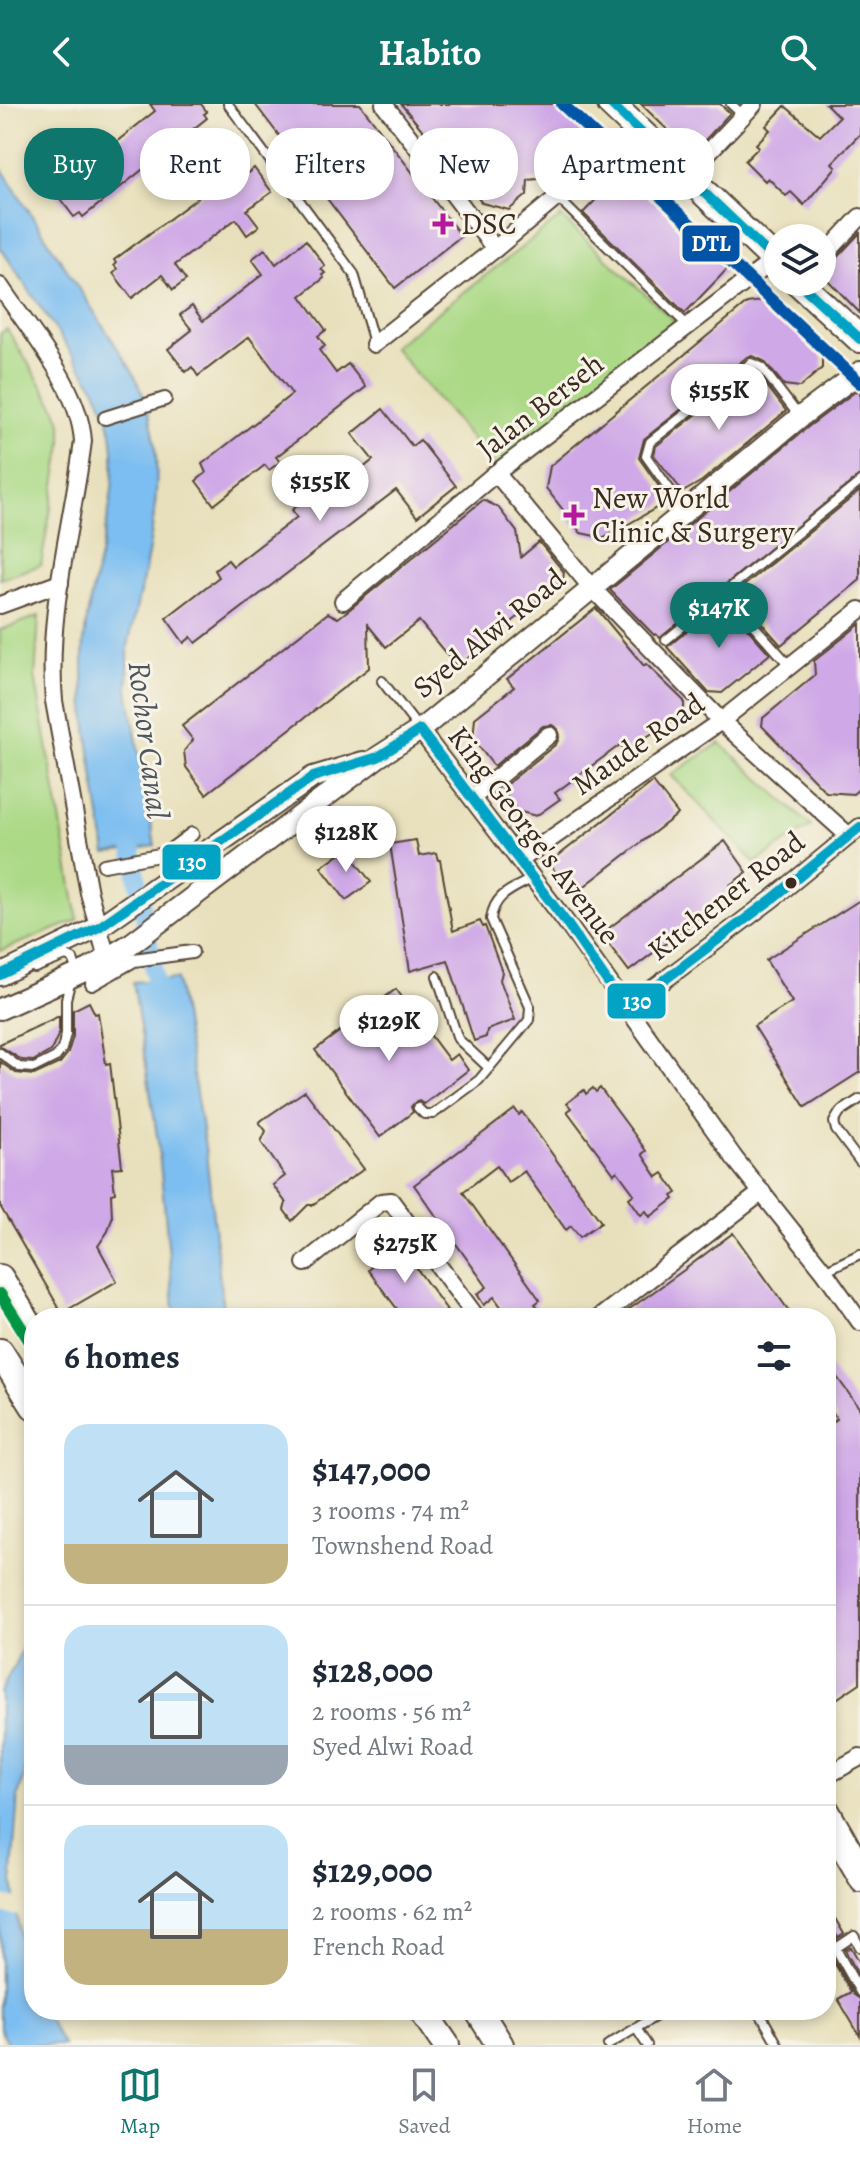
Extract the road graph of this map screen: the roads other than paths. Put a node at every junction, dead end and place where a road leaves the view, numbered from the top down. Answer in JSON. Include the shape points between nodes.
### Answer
{"nodes":[{"id":1,"x":228,"y":104,"type":"edge"},
{"id":2,"x":384,"y":104,"type":"edge"},
{"id":3,"x":611,"y":104,"type":"edge"},
{"id":4,"x":743,"y":108,"type":"edge"},
{"id":5,"x":638,"y":128,"type":"edge"},
{"id":6,"x":714,"y":143,"type":"edge"},
{"id":7,"x":556,"y":200,"type":"edge"},
{"id":8,"x":560,"y":200,"type":"edge"},
{"id":9,"x":711,"y":200,"type":"edge"},
{"id":10,"x":860,"y":217,"type":"edge"},
{"id":11,"x":836,"y":243,"type":"edge"},
{"id":12,"x":495,"y":249,"type":"junction"},
{"id":13,"x":764,"y":250,"type":"edge"},
{"id":14,"x":764,"y":270,"type":"edge"},
{"id":15,"x":0,"y":286,"type":"edge"},
{"id":16,"x":814,"y":296,"type":"edge"},
{"id":17,"x":688,"y":326,"type":"junction"},
{"id":18,"x":860,"y":339,"type":"edge"},
{"id":19,"x":374,"y":344,"type":"joint"},
{"id":20,"x":860,"y":372,"type":"edge"},
{"id":21,"x":165,"y":399,"type":"dead end"},
{"id":22,"x":108,"y":417,"type":"dead end"},
{"id":23,"x":800,"y":417,"type":"junction"},
{"id":24,"x":496,"y":473,"type":"junction"},
{"id":25,"x":860,"y":482,"type":"edge"},
{"id":26,"x":685,"y":511,"type":"junction"},
{"id":27,"x":60,"y":583,"type":"junction"},
{"id":28,"x":592,"y":588,"type":"junction"},
{"id":29,"x":725,"y":593,"type":"junction"},
{"id":30,"x":343,"y":601,"type":"dead end"},
{"id":31,"x":0,"y":605,"type":"edge"},
{"id":32,"x":860,"y":610,"type":"edge"},
{"id":33,"x":666,"y":640,"type":"dead end"},
{"id":34,"x":790,"y":666,"type":"junction"},
{"id":35,"x":382,"y":681,"type":"dead end"},
{"id":36,"x":721,"y":721,"type":"junction"},
{"id":37,"x":420,"y":730,"type":"junction"},
{"id":38,"x":549,"y":735,"type":"dead end"},
{"id":39,"x":378,"y":757,"type":"junction"},
{"id":40,"x":472,"y":798,"type":"junction"},
{"id":41,"x":854,"y":831,"type":"edge"},
{"id":42,"x":192,"y":834,"type":"dead end"},
{"id":43,"x":520,"y":860,"type":"junction"},
{"id":44,"x":111,"y":864,"type":"dead end"},
{"id":45,"x":533,"y":877,"type":"junction"},
{"id":46,"x":99,"y":927,"type":"junction"},
{"id":47,"x":133,"y":952,"type":"junction"},
{"id":48,"x":188,"y":952,"type":"dead end"},
{"id":49,"x":107,"y":958,"type":"junction"},
{"id":50,"x":437,"y":976,"type":"dead end"},
{"id":51,"x":0,"y":977,"type":"edge"},
{"id":52,"x":72,"y":977,"type":"junction"},
{"id":53,"x":92,"y":984,"type":"dead end"},
{"id":54,"x":0,"y":1009,"type":"edge"},
{"id":55,"x":626,"y":1009,"type":"junction"},
{"id":56,"x":0,"y":1053,"type":"edge"},
{"id":57,"x":489,"y":1068,"type":"junction"},
{"id":58,"x":860,"y":1099,"type":"edge"},
{"id":59,"x":418,"y":1108,"type":"dead end"},
{"id":60,"x":860,"y":1162,"type":"edge"},
{"id":61,"x":762,"y":1192,"type":"junction"},
{"id":62,"x":860,"y":1254,"type":"edge"},
{"id":63,"x":305,"y":1263,"type":"dead end"},
{"id":64,"x":824,"y":1271,"type":"junction"},
{"id":65,"x":0,"y":1278,"type":"edge"},
{"id":66,"x":470,"y":1308,"type":"edge"},
{"id":67,"x":612,"y":1308,"type":"edge"},
{"id":68,"x":24,"y":1317,"type":"edge"},
{"id":69,"x":859,"y":1320,"type":"edge"},
{"id":70,"x":0,"y":1352,"type":"edge"},
{"id":71,"x":24,"y":1390,"type":"edge"},
{"id":72,"x":860,"y":1757,"type":"edge"},
{"id":73,"x":836,"y":1770,"type":"edge"},
{"id":74,"x":836,"y":1825,"type":"edge"},
{"id":75,"x":836,"y":1830,"type":"edge"},
{"id":76,"x":860,"y":1861,"type":"edge"},
{"id":77,"x":859,"y":1882,"type":"edge"},
{"id":78,"x":860,"y":1947,"type":"edge"},
{"id":79,"x":836,"y":1948,"type":"joint"},
{"id":80,"x":860,"y":1992,"type":"edge"},
{"id":81,"x":429,"y":2020,"type":"edge"},
{"id":82,"x":484,"y":2020,"type":"edge"},
{"id":83,"x":649,"y":2020,"type":"edge"},
{"id":84,"x":764,"y":2020,"type":"edge"},
{"id":85,"x":636,"y":2028,"type":"junction"},
{"id":86,"x":446,"y":2045,"type":"edge"},
{"id":87,"x":500,"y":2045,"type":"edge"},
{"id":88,"x":608,"y":2045,"type":"edge"},
{"id":89,"x":647,"y":2045,"type":"edge"},
{"id":90,"x":778,"y":2045,"type":"edge"}],
"edges":[{"from":1,"to":19,"type":"lane","via":[[354,274]]},
{"from":2,"to":12,"type":"street"},
{"from":3,"to":5,"type":"main road"},
{"from":4,"to":6,"type":"street"},
{"from":7,"to":12,"type":"street"},
{"from":8,"to":17,"type":"lane"},
{"from":9,"to":13,"type":"main road"},
{"from":10,"to":11,"type":"street"},
{"from":12,"to":19,"type":"street"},
{"from":14,"to":17,"type":"street","name":"Jalan Berseh"},
{"from":15,"to":27,"type":"street","via":[[58,374],[82,422]]},
{"from":16,"to":18,"type":"main road"},
{"from":17,"to":24,"type":"street","name":"Jalan Berseh"},
{"from":20,"to":23,"type":"street","name":"Syed Alwi Road"},
{"from":21,"to":22,"type":"street"},
{"from":23,"to":26,"type":"street","name":"Syed Alwi Road"},
{"from":23,"to":26,"type":"lane","via":[[761,367],[751,363],[667,428],[650,442],[646,456]]},
{"from":24,"to":28,"type":"street"},
{"from":24,"to":30,"type":"street","name":"Jalan Berseh"},
{"from":25,"to":29,"type":"lane"},
{"from":26,"to":28,"type":"street","name":"Syed Alwi Road"},
{"from":27,"to":31,"type":"street"},
{"from":27,"to":46,"type":"street","via":[[52,640],[54,701]]},
{"from":28,"to":36,"type":"street"},
{"from":28,"to":37,"type":"street","name":"Syed Alwi Road"},
{"from":29,"to":33,"type":"lane"},
{"from":29,"to":34,"type":"lane"},
{"from":32,"to":34,"type":"street","name":"Maude Road","via":[[831,639]]},
{"from":34,"to":36,"type":"street","name":"Maude Road"},
{"from":35,"to":37,"type":"lane"},
{"from":36,"to":41,"type":"street"},
{"from":36,"to":43,"type":"street","name":"Maude Road"},
{"from":37,"to":39,"type":"street","name":"Syed Alwi Road"},
{"from":37,"to":40,"type":"street","name":"King George's Avenue"},
{"from":38,"to":40,"type":"street"},
{"from":39,"to":46,"type":"street","name":"Syed Alwi Road","via":[[313,777]]},
{"from":39,"to":47,"type":"street","name":"Syed Alwi Road","via":[[204,889]]},
{"from":40,"to":43,"type":"street","name":"King George's Avenue"},
{"from":41,"to":55,"type":"street","name":"Kitchener Road"},
{"from":42,"to":44,"type":"street","via":[[165,854]]},
{"from":43,"to":45,"type":"street","name":"King George's Avenue"},
{"from":45,"to":55,"type":"street","name":"King George's Avenue"},
{"from":45,"to":57,"type":"lane","via":[[492,906],[491,919],[530,1007],[529,1020]]},
{"from":46,"to":49,"type":"street"},
{"from":46,"to":51,"type":"street","name":"Syed Alwi Road"},
{"from":47,"to":48,"type":"street"},
{"from":47,"to":49,"type":"street","name":"Syed Alwi Road"},
{"from":47,"to":53,"type":"street"},
{"from":49,"to":52,"type":"street","name":"Syed Alwi Road"},
{"from":50,"to":57,"type":"lane","via":[[458,1039]]},
{"from":51,"to":52,"type":"lane","via":[[66,956],[75,965]]},
{"from":52,"to":54,"type":"street","name":"Syed Alwi Road"},
{"from":52,"to":56,"type":"lane","via":[[65,1042],[56,1057],[29,1069]]},
{"from":55,"to":61,"type":"street","name":"King George's Avenue"},
{"from":57,"to":59,"type":"lane","via":[[433,1114]]},
{"from":58,"to":60,"type":"lane","via":[[834,1122]]},
{"from":61,"to":64,"type":"street","name":"King George's Avenue"},
{"from":61,"to":67,"type":"street"},
{"from":62,"to":64,"type":"lane"},
{"from":63,"to":66,"type":"street","via":[[381,1202],[391,1201]]},
{"from":64,"to":69,"type":"street","name":"King George's Avenue"},
{"from":65,"to":68,"type":"main road"},
{"from":70,"to":71,"type":"main road"},
{"from":72,"to":73,"type":"street"},
{"from":74,"to":76,"type":"street"},
{"from":75,"to":77,"type":"street"},
{"from":78,"to":79,"type":"lane","via":[[854,1936]]},
{"from":79,"to":80,"type":"lane"},
{"from":81,"to":86,"type":"main road"},
{"from":82,"to":87,"type":"main road"},
{"from":83,"to":85,"type":"lane"},
{"from":84,"to":90,"type":"lane"},
{"from":85,"to":88,"type":"lane"},
{"from":85,"to":89,"type":"lane"}]}
